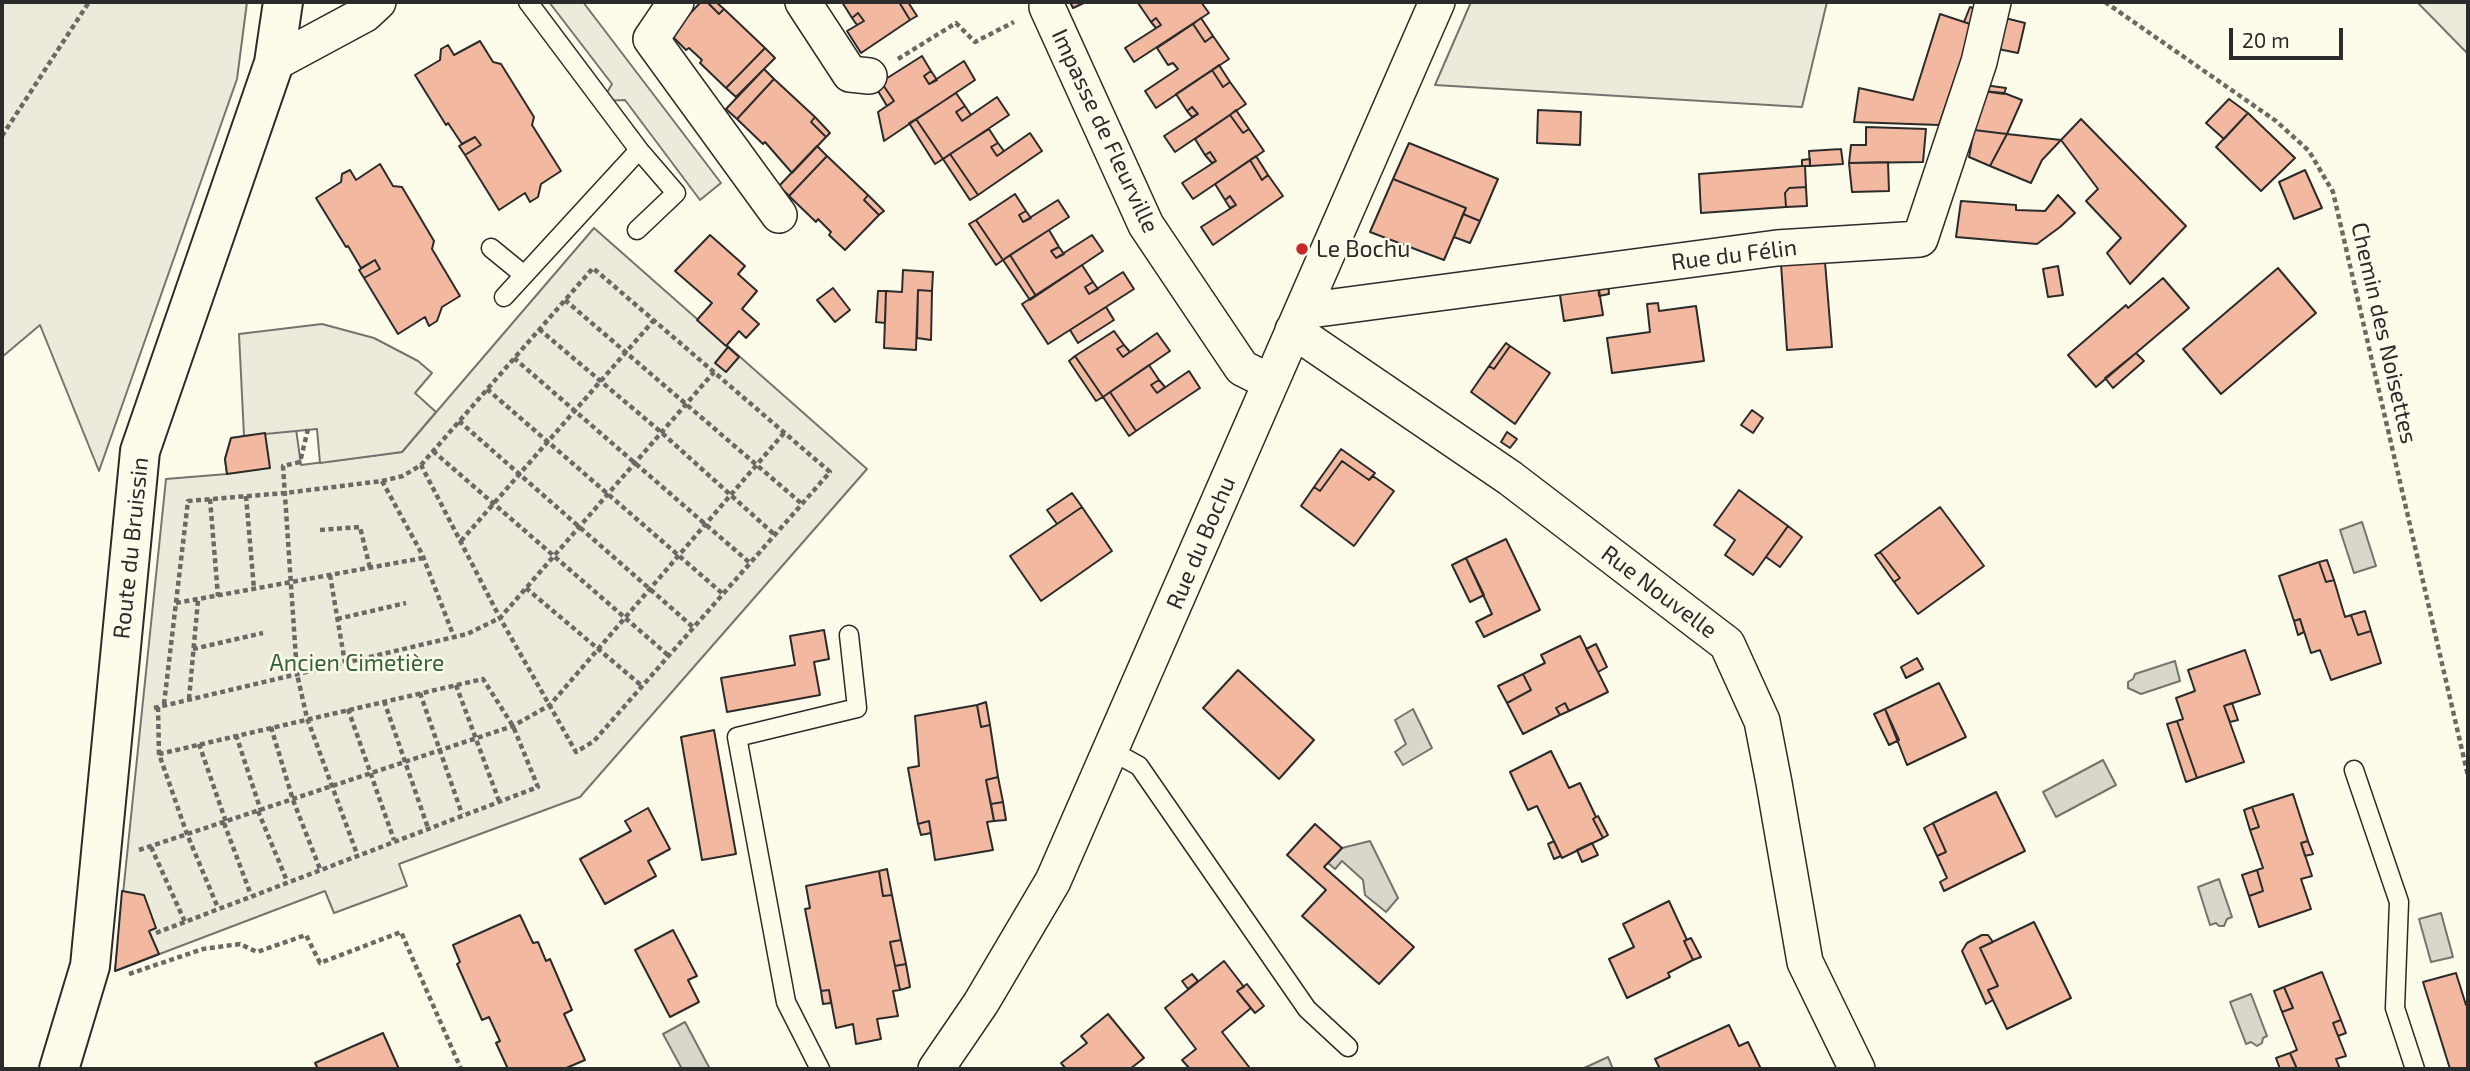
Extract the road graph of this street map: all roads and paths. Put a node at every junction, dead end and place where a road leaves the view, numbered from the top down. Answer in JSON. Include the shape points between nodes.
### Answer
{"nodes":[{"id":1,"x":89,"y":2,"type":"edge"},
{"id":2,"x":283,"y":2,"type":"edge"},
{"id":3,"x":378,"y":2,"type":"edge"},
{"id":4,"x":528,"y":2,"type":"edge"},
{"id":5,"x":676,"y":2,"type":"edge"},
{"id":6,"x":803,"y":2,"type":"edge"},
{"id":7,"x":1437,"y":2,"type":"edge"},
{"id":8,"x":1993,"y":2,"type":"edge"},
{"id":9,"x":2105,"y":2,"type":"edge"},
{"id":10,"x":1046,"y":6,"type":"joint"},
{"id":11,"x":274,"y":63,"type":"junction"},
{"id":12,"x":869,"y":76,"type":"joint"},
{"id":13,"x":2,"y":136,"type":"edge"},
{"id":14,"x":639,"y":150,"type":"junction"},
{"id":15,"x":779,"y":215,"type":"dead end"},
{"id":16,"x":637,"y":230,"type":"dead end"},
{"id":17,"x":491,"y":248,"type":"dead end"},
{"id":18,"x":524,"y":275,"type":"junction"},
{"id":19,"x":504,"y":297,"type":"dead end"},
{"id":20,"x":565,"y":300,"type":"junction"},
{"id":21,"x":654,"y":320,"type":"junction"},
{"id":22,"x":1298,"y":321,"type":"junction"},
{"id":23,"x":539,"y":330,"type":"junction"},
{"id":24,"x":625,"y":352,"type":"junction"},
{"id":25,"x":514,"y":358,"type":"junction"},
{"id":26,"x":714,"y":372,"type":"junction"},
{"id":27,"x":600,"y":381,"type":"junction"},
{"id":28,"x":1270,"y":382,"type":"junction"},
{"id":29,"x":487,"y":389,"type":"junction"},
{"id":30,"x":686,"y":404,"type":"junction"},
{"id":31,"x":575,"y":411,"type":"junction"},
{"id":32,"x":459,"y":421,"type":"junction"},
{"id":33,"x":308,"y":429,"type":"dead end"},
{"id":34,"x":662,"y":433,"type":"junction"},
{"id":35,"x":784,"y":433,"type":"junction"},
{"id":36,"x":547,"y":442,"type":"junction"},
{"id":37,"x":433,"y":451,"type":"junction"},
{"id":38,"x":635,"y":463,"type":"junction"},
{"id":39,"x":421,"y":465,"type":"junction"},
{"id":40,"x":757,"y":466,"type":"junction"},
{"id":41,"x":520,"y":474,"type":"junction"},
{"id":42,"x":382,"y":481,"type":"junction"},
{"id":43,"x":285,"y":493,"type":"junction"},
{"id":44,"x":608,"y":494,"type":"junction"},
{"id":45,"x":731,"y":495,"type":"junction"},
{"id":46,"x":246,"y":496,"type":"junction"},
{"id":47,"x":210,"y":499,"type":"junction"},
{"id":48,"x":494,"y":503,"type":"junction"},
{"id":49,"x":802,"y":504,"type":"junction"},
{"id":50,"x":705,"y":525,"type":"junction"},
{"id":51,"x":580,"y":527,"type":"junction"},
{"id":52,"x":320,"y":530,"type":"dead end"},
{"id":53,"x":775,"y":534,"type":"junction"},
{"id":54,"x":461,"y":541,"type":"junction"},
{"id":55,"x":679,"y":555,"type":"junction"},
{"id":56,"x":554,"y":557,"type":"junction"},
{"id":57,"x":423,"y":558,"type":"junction"},
{"id":58,"x":750,"y":563,"type":"junction"},
{"id":59,"x":370,"y":568,"type":"junction"},
{"id":60,"x":330,"y":575,"type":"junction"},
{"id":61,"x":292,"y":582,"type":"junction"},
{"id":62,"x":526,"y":588,"type":"junction"},
{"id":63,"x":254,"y":589,"type":"junction"},
{"id":64,"x":650,"y":589,"type":"junction"},
{"id":65,"x":723,"y":594,"type":"junction"},
{"id":66,"x":218,"y":596,"type":"junction"},
{"id":67,"x":198,"y":600,"type":"junction"},
{"id":68,"x":176,"y":603,"type":"junction"},
{"id":69,"x":406,"y":603,"type":"dead end"},
{"id":70,"x":500,"y":618,"type":"junction"},
{"id":71,"x":625,"y":618,"type":"junction"},
{"id":72,"x":337,"y":619,"type":"junction"},
{"id":73,"x":694,"y":627,"type":"junction"},
{"id":74,"x":263,"y":633,"type":"dead end"},
{"id":75,"x":849,"y":635,"type":"dead end"},
{"id":76,"x":454,"y":637,"type":"junction"},
{"id":77,"x":194,"y":649,"type":"junction"},
{"id":78,"x":598,"y":649,"type":"junction"},
{"id":79,"x":669,"y":656,"type":"junction"},
{"id":80,"x":345,"y":663,"type":"junction"},
{"id":81,"x":298,"y":674,"type":"junction"},
{"id":82,"x":456,"y":685,"type":"junction"},
{"id":83,"x":642,"y":687,"type":"junction"},
{"id":84,"x":420,"y":693,"type":"junction"},
{"id":85,"x":189,"y":699,"type":"junction"},
{"id":86,"x":384,"y":701,"type":"junction"},
{"id":87,"x":164,"y":705,"type":"junction"},
{"id":88,"x":550,"y":705,"type":"junction"},
{"id":89,"x":158,"y":706,"type":"junction"},
{"id":90,"x":115,"y":708,"type":"junction"},
{"id":91,"x":348,"y":709,"type":"junction"},
{"id":92,"x":307,"y":718,"type":"junction"},
{"id":93,"x":513,"y":726,"type":"junction"},
{"id":94,"x":271,"y":727,"type":"junction"},
{"id":95,"x":236,"y":735,"type":"junction"},
{"id":96,"x":474,"y":738,"type":"junction"},
{"id":97,"x":199,"y":744,"type":"junction"},
{"id":98,"x":1110,"y":750,"type":"junction"},
{"id":99,"x":439,"y":751,"type":"junction"},
{"id":100,"x":159,"y":754,"type":"junction"},
{"id":101,"x":404,"y":763,"type":"junction"},
{"id":102,"x":2354,"y":769,"type":"dead end"},
{"id":103,"x":370,"y":775,"type":"junction"},
{"id":104,"x":2468,"y":776,"type":"edge"},
{"id":105,"x":332,"y":788,"type":"junction"},
{"id":106,"x":293,"y":800,"type":"junction"},
{"id":107,"x":499,"y":801,"type":"junction"},
{"id":108,"x":260,"y":811,"type":"junction"},
{"id":109,"x":463,"y":815,"type":"junction"},
{"id":110,"x":225,"y":823,"type":"junction"},
{"id":111,"x":428,"y":828,"type":"junction"},
{"id":112,"x":187,"y":834,"type":"junction"},
{"id":113,"x":394,"y":840,"type":"junction"},
{"id":114,"x":151,"y":846,"type":"junction"},
{"id":115,"x":101,"y":854,"type":"junction"},
{"id":116,"x":357,"y":854,"type":"junction"},
{"id":117,"x":320,"y":869,"type":"junction"},
{"id":118,"x":287,"y":881,"type":"junction"},
{"id":119,"x":251,"y":895,"type":"junction"},
{"id":120,"x":218,"y":908,"type":"junction"},
{"id":121,"x":185,"y":922,"type":"junction"},
{"id":122,"x":156,"y":933,"type":"dead end"},
{"id":123,"x":128,"y":975,"type":"dead end"},
{"id":124,"x":1348,"y":1047,"type":"dead end"},
{"id":125,"x":59,"y":1069,"type":"edge"},
{"id":126,"x":461,"y":1069,"type":"edge"},
{"id":127,"x":820,"y":1069,"type":"edge"},
{"id":128,"x":936,"y":1069,"type":"edge"},
{"id":129,"x":1857,"y":1069,"type":"edge"},
{"id":130,"x":2415,"y":1069,"type":"edge"}],
"edges":[{"from":1,"to":13,"type":"path"},
{"from":2,"to":11,"type":"street","name":"Route du Bruissin"},
{"from":3,"to":11,"type":"street","via":[[365,14]]},
{"from":4,"to":14,"type":"lane"},
{"from":5,"to":15,"type":"street","via":[[651,39]]},
{"from":6,"to":12,"type":"street","via":[[850,74]]},
{"from":7,"to":22,"type":"street","name":"Rue du Bochu"},
{"from":8,"to":22,"type":"street","name":"Rue du Félin","via":[[1979,62],[1920,239],[1777,247]]},
{"from":9,"to":104,"type":"path","name":"Chemin des Noisettes","via":[[2276,121],[2309,151],[2333,192]]},
{"from":10,"to":12,"type":"path","via":[[975,42],[956,23]]},
{"from":10,"to":28,"type":"street","name":"Impasse de Fleurville","via":[[1146,225],[1241,368]]},
{"from":11,"to":90,"type":"street","name":"Route du Bruissin","via":[[140,451]]},
{"from":14,"to":16,"type":"lane","via":[[676,193]]},
{"from":14,"to":18,"type":"lane"},
{"from":17,"to":18,"type":"lane"},
{"from":18,"to":19,"type":"lane"},
{"from":20,"to":21,"type":"path","via":[[593,268]]},
{"from":20,"to":23,"type":"path"},
{"from":20,"to":24,"type":"path"},
{"from":21,"to":24,"type":"path"},
{"from":21,"to":26,"type":"path"},
{"from":22,"to":28,"type":"street","name":"Rue du Bochu"},
{"from":22,"to":129,"type":"street","name":"Rue Nouvelle","via":[[1727,644],[1762,721],[1805,962]]},
{"from":23,"to":25,"type":"path"},
{"from":23,"to":27,"type":"path"},
{"from":24,"to":27,"type":"path"},
{"from":24,"to":30,"type":"path"},
{"from":25,"to":29,"type":"path"},
{"from":25,"to":31,"type":"path"},
{"from":26,"to":30,"type":"path"},
{"from":26,"to":35,"type":"path"},
{"from":27,"to":31,"type":"path"},
{"from":27,"to":34,"type":"path"},
{"from":28,"to":98,"type":"street","name":"Rue du Bochu"},
{"from":29,"to":32,"type":"path"},
{"from":29,"to":36,"type":"path"},
{"from":30,"to":34,"type":"path"},
{"from":30,"to":40,"type":"path"},
{"from":31,"to":36,"type":"path"},
{"from":31,"to":38,"type":"path"},
{"from":32,"to":37,"type":"path"},
{"from":32,"to":41,"type":"path"},
{"from":33,"to":43,"type":"path","via":[[300,462],[283,466]]},
{"from":34,"to":38,"type":"path"},
{"from":34,"to":45,"type":"path"},
{"from":35,"to":40,"type":"path"},
{"from":35,"to":49,"type":"path","via":[[830,472]]},
{"from":36,"to":41,"type":"path"},
{"from":36,"to":44,"type":"path"},
{"from":37,"to":39,"type":"path"},
{"from":37,"to":48,"type":"path"},
{"from":38,"to":44,"type":"path"},
{"from":38,"to":50,"type":"path"},
{"from":39,"to":42,"type":"path"},
{"from":39,"to":54,"type":"path"},
{"from":40,"to":45,"type":"path"},
{"from":40,"to":49,"type":"path"},
{"from":41,"to":48,"type":"path"},
{"from":41,"to":51,"type":"path"},
{"from":42,"to":43,"type":"path"},
{"from":42,"to":57,"type":"path"},
{"from":43,"to":46,"type":"path"},
{"from":43,"to":61,"type":"path"},
{"from":44,"to":51,"type":"path"},
{"from":44,"to":55,"type":"path"},
{"from":45,"to":50,"type":"path"},
{"from":45,"to":53,"type":"path"},
{"from":46,"to":47,"type":"path"},
{"from":46,"to":63,"type":"path"},
{"from":47,"to":66,"type":"path"},
{"from":47,"to":68,"type":"path","via":[[188,501]]},
{"from":48,"to":54,"type":"path"},
{"from":48,"to":56,"type":"path"},
{"from":49,"to":53,"type":"path"},
{"from":50,"to":55,"type":"path"},
{"from":50,"to":58,"type":"path"},
{"from":51,"to":56,"type":"path"},
{"from":51,"to":64,"type":"path"},
{"from":52,"to":59,"type":"path","via":[[360,527]]},
{"from":53,"to":58,"type":"path"},
{"from":54,"to":70,"type":"path"},
{"from":55,"to":64,"type":"path"},
{"from":55,"to":65,"type":"path"},
{"from":56,"to":62,"type":"path"},
{"from":56,"to":71,"type":"path"},
{"from":57,"to":59,"type":"path"},
{"from":57,"to":76,"type":"path"},
{"from":58,"to":65,"type":"path"},
{"from":59,"to":60,"type":"path"},
{"from":60,"to":61,"type":"path"},
{"from":60,"to":72,"type":"path"},
{"from":61,"to":63,"type":"path"},
{"from":61,"to":81,"type":"path"},
{"from":62,"to":70,"type":"path"},
{"from":62,"to":78,"type":"path"},
{"from":63,"to":66,"type":"path"},
{"from":64,"to":71,"type":"path"},
{"from":64,"to":73,"type":"path"},
{"from":65,"to":73,"type":"path"},
{"from":66,"to":67,"type":"path"},
{"from":67,"to":68,"type":"path"},
{"from":67,"to":77,"type":"path"},
{"from":68,"to":87,"type":"path"},
{"from":69,"to":72,"type":"path"},
{"from":70,"to":76,"type":"path"},
{"from":70,"to":88,"type":"path"},
{"from":71,"to":78,"type":"path"},
{"from":71,"to":79,"type":"path"},
{"from":72,"to":80,"type":"path"},
{"from":73,"to":79,"type":"path"},
{"from":74,"to":77,"type":"path"},
{"from":75,"to":127,"type":"lane","via":[[858,708],[737,737],[786,1002]]},
{"from":76,"to":80,"type":"path"},
{"from":77,"to":85,"type":"path"},
{"from":78,"to":83,"type":"path"},
{"from":78,"to":88,"type":"path"},
{"from":79,"to":83,"type":"path"},
{"from":80,"to":81,"type":"path"},
{"from":81,"to":85,"type":"path"},
{"from":81,"to":92,"type":"path"},
{"from":82,"to":84,"type":"path"},
{"from":82,"to":93,"type":"path","via":[[483,679]]},
{"from":82,"to":96,"type":"path"},
{"from":83,"to":88,"type":"path","via":[[594,741],[576,752]]},
{"from":84,"to":86,"type":"path"},
{"from":84,"to":99,"type":"path"},
{"from":85,"to":87,"type":"path"},
{"from":86,"to":91,"type":"path"},
{"from":86,"to":101,"type":"path"},
{"from":87,"to":89,"type":"path"},
{"from":88,"to":93,"type":"path"},
{"from":89,"to":90,"type":"path","via":[[141,711]]},
{"from":89,"to":100,"type":"path"},
{"from":90,"to":115,"type":"street","name":"Route du Bruissin"},
{"from":91,"to":92,"type":"path"},
{"from":91,"to":103,"type":"path"},
{"from":92,"to":94,"type":"path"},
{"from":92,"to":105,"type":"path"},
{"from":93,"to":96,"type":"path"},
{"from":93,"to":107,"type":"path","via":[[538,787]]},
{"from":94,"to":95,"type":"path"},
{"from":94,"to":106,"type":"path"},
{"from":95,"to":97,"type":"path"},
{"from":95,"to":108,"type":"path"},
{"from":96,"to":99,"type":"path"},
{"from":96,"to":107,"type":"path"},
{"from":97,"to":100,"type":"path"},
{"from":97,"to":110,"type":"path"},
{"from":98,"to":124,"type":"lane","via":[[1139,766],[1307,1009]]},
{"from":98,"to":128,"type":"street","name":"Rue du Bochu","via":[[1053,881]]},
{"from":99,"to":101,"type":"path"},
{"from":99,"to":109,"type":"path"},
{"from":100,"to":112,"type":"path"},
{"from":101,"to":103,"type":"path"},
{"from":101,"to":111,"type":"path"},
{"from":102,"to":130,"type":"lane","via":[[2399,902],[2395,1008]]},
{"from":103,"to":105,"type":"path"},
{"from":103,"to":113,"type":"path"},
{"from":105,"to":106,"type":"path"},
{"from":105,"to":116,"type":"path"},
{"from":106,"to":108,"type":"path"},
{"from":106,"to":117,"type":"path"},
{"from":107,"to":109,"type":"path"},
{"from":108,"to":110,"type":"path"},
{"from":108,"to":118,"type":"path"},
{"from":109,"to":111,"type":"path"},
{"from":110,"to":112,"type":"path"},
{"from":110,"to":119,"type":"path"},
{"from":111,"to":113,"type":"path"},
{"from":112,"to":114,"type":"path"},
{"from":112,"to":120,"type":"path"},
{"from":113,"to":116,"type":"path"},
{"from":114,"to":115,"type":"path","via":[[126,855]]},
{"from":114,"to":121,"type":"path"},
{"from":115,"to":125,"type":"street","name":"Route du Bruissin","via":[[90,966]]},
{"from":116,"to":117,"type":"path"},
{"from":117,"to":118,"type":"path"},
{"from":118,"to":119,"type":"path"},
{"from":119,"to":120,"type":"path"},
{"from":120,"to":121,"type":"path"},
{"from":121,"to":122,"type":"path"},
{"from":123,"to":126,"type":"path","via":[[202,949],[240,944],[257,952],[306,935],[320,963],[401,932]]}]}
